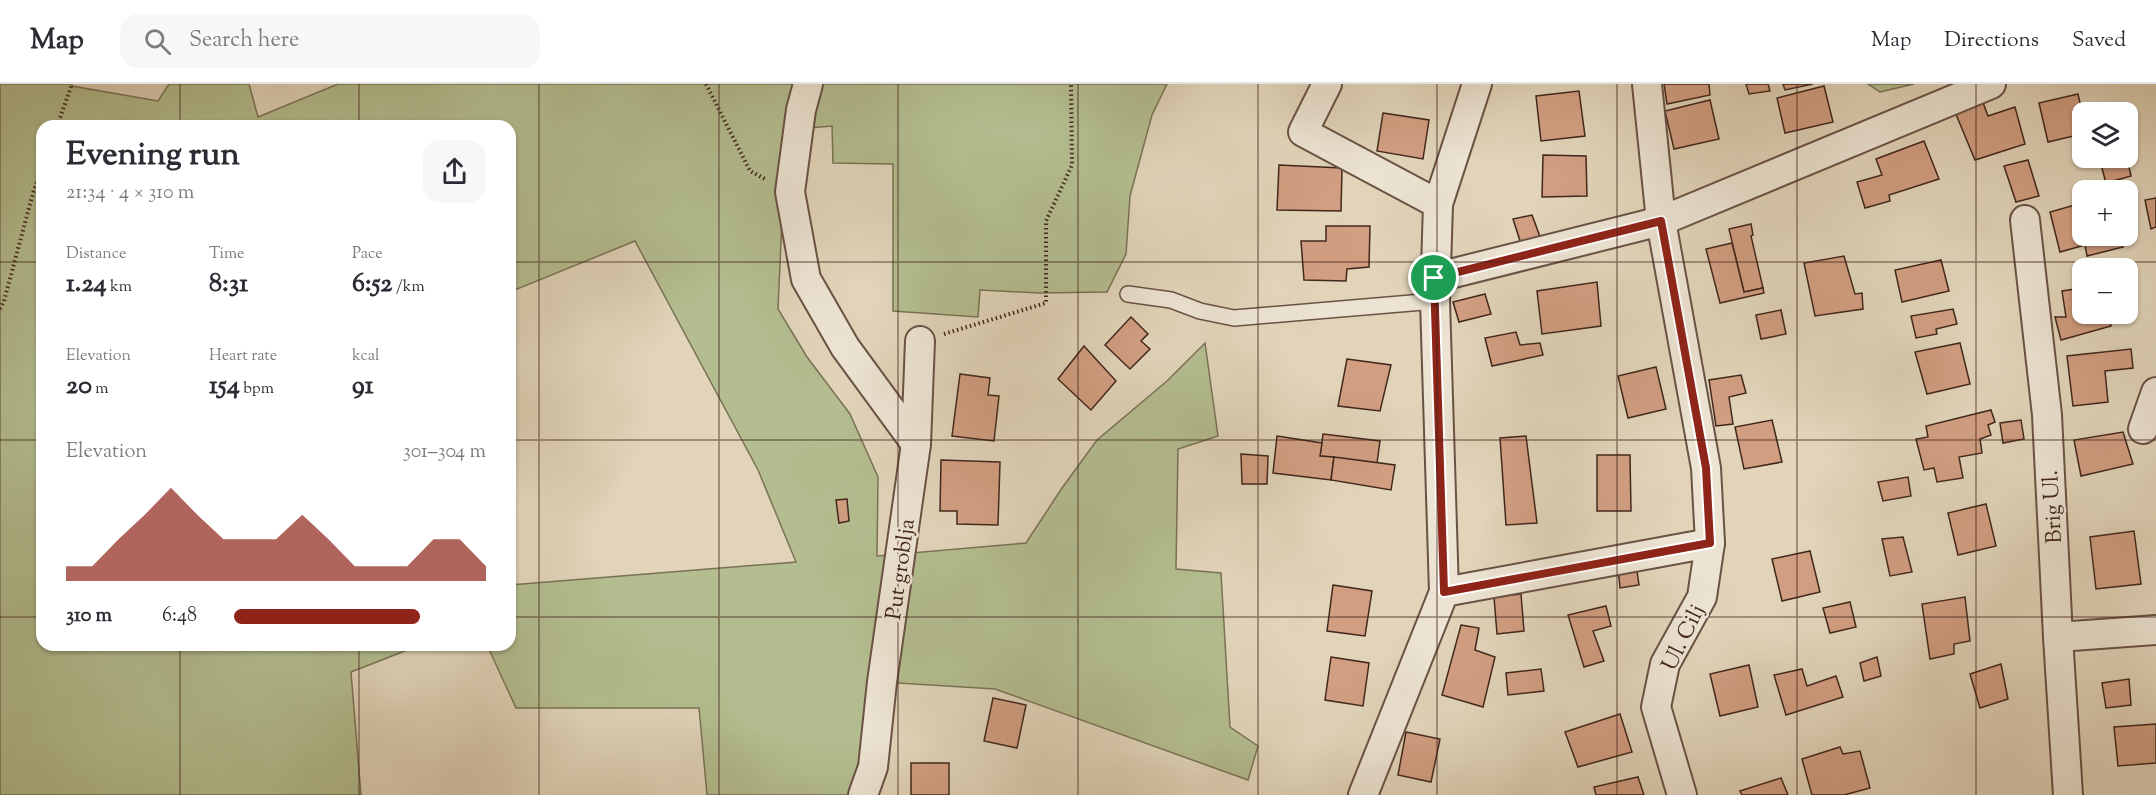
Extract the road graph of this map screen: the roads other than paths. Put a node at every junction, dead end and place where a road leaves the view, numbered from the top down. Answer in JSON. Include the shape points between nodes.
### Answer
{"nodes":[{"id":1,"x":808,"y":84,"type":"edge"},
{"id":2,"x":1327,"y":84,"type":"edge"},
{"id":3,"x":1477,"y":84,"type":"edge"},
{"id":4,"x":1647,"y":84,"type":"edge"},
{"id":5,"x":1991,"y":84,"type":"edge"},
{"id":6,"x":1438,"y":204,"type":"junction"},
{"id":7,"x":2025,"y":220,"type":"dead end"},
{"id":8,"x":1661,"y":221,"type":"junction"},
{"id":9,"x":1434,"y":290,"type":"junction"},
{"id":10,"x":1128,"y":294,"type":"dead end"},
{"id":11,"x":920,"y":341,"type":"road end"},
{"id":12,"x":2156,"y":393,"type":"edge"},
{"id":13,"x":2144,"y":429,"type":"dead end"},
{"id":14,"x":916,"y":444,"type":"junction"},
{"id":15,"x":1710,"y":543,"type":"junction"},
{"id":16,"x":1444,"y":592,"type":"junction"},
{"id":17,"x":2156,"y":630,"type":"edge"},
{"id":18,"x":2058,"y":637,"type":"junction"},
{"id":19,"x":863,"y":795,"type":"edge"},
{"id":20,"x":1363,"y":795,"type":"edge"},
{"id":21,"x":1682,"y":795,"type":"edge"},
{"id":22,"x":2068,"y":795,"type":"edge"}],
"edges":[{"from":1,"to":14,"type":"street","via":[[790,192],[806,279],[845,347]]},
{"from":2,"to":6,"type":"street","via":[[1303,132]]},
{"from":3,"to":6,"type":"street"},
{"from":4,"to":8,"type":"street","name":"Ul. Cilj"},
{"from":5,"to":8,"type":"street"},
{"from":6,"to":9,"type":"street"},
{"from":7,"to":18,"type":"street","name":"Brig Ul.","via":[[2047,415]]},
{"from":8,"to":9,"type":"street"},
{"from":8,"to":15,"type":"street","name":"Ul. Cilj","via":[[1706,468]]},
{"from":9,"to":10,"type":"lane","via":[[1234,318],[1171,300]]},
{"from":9,"to":16,"type":"street"},
{"from":11,"to":14,"type":"street","name":"Put groblja"},
{"from":12,"to":13,"type":"street"},
{"from":14,"to":19,"type":"street","name":"Put groblja","via":[[873,767]]},
{"from":15,"to":16,"type":"street"},
{"from":15,"to":21,"type":"street","name":"Ul. Cilj","via":[[1702,597],[1665,664],[1656,707]]},
{"from":16,"to":20,"type":"street"},
{"from":17,"to":18,"type":"street"},
{"from":18,"to":22,"type":"street","name":"Brig Ul."}]}
